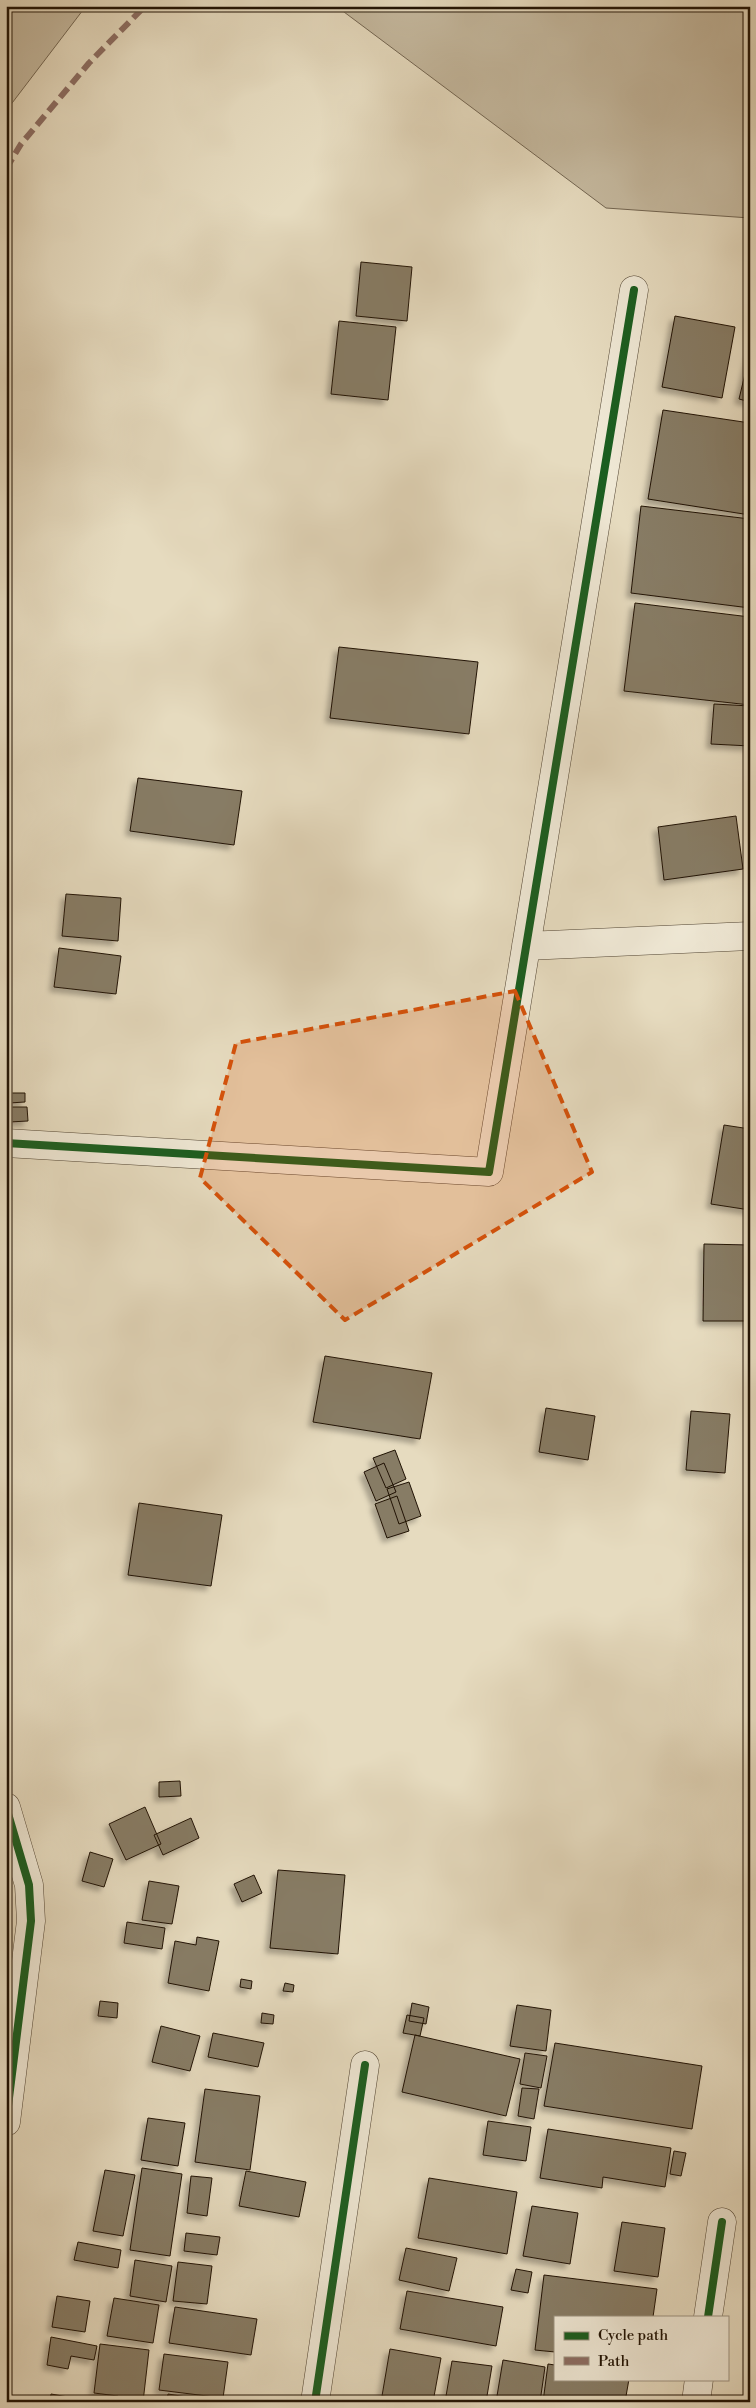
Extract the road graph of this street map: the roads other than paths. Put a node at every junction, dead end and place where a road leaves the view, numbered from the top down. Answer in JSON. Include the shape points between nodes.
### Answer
{"nodes":[{"id":1,"x":634,"y":290,"type":"dead end"},
{"id":2,"x":750,"y":936,"type":"edge"},
{"id":3,"x":526,"y":946,"type":"junction"},
{"id":4,"x":6,"y":1144,"type":"edge"},
{"id":5,"x":6,"y":1807,"type":"edge"},
{"id":6,"x":365,"y":2064,"type":"dead end"},
{"id":7,"x":7,"y":2113,"type":"edge"},
{"id":8,"x":722,"y":2222,"type":"dead end"},
{"id":9,"x":708,"y":2316,"type":"edge"},
{"id":10,"x":699,"y":2380,"type":"edge"},
{"id":11,"x":315,"y":2402,"type":"edge"},
{"id":12,"x":696,"y":2402,"type":"edge"}],
"edges":[{"from":1,"to":3,"type":"street"},
{"from":2,"to":3,"type":"street"},
{"from":3,"to":4,"type":"street","via":[[489,1172]]},
{"from":5,"to":7,"type":"street","via":[[29,1885],[31,1921]]},
{"from":6,"to":11,"type":"street"},
{"from":8,"to":9,"type":"street"},
{"from":10,"to":12,"type":"street"}]}
